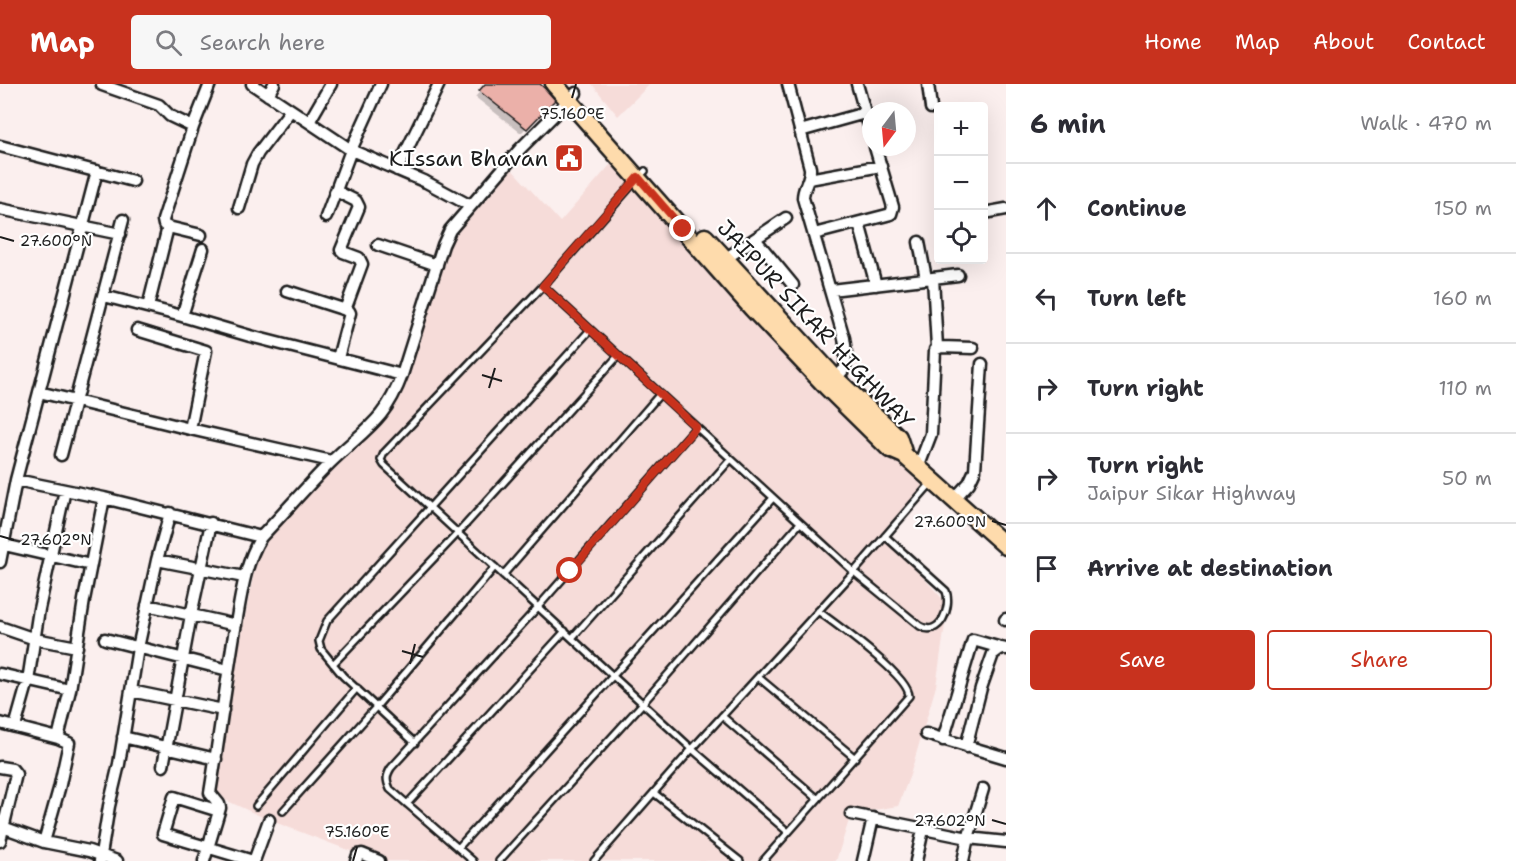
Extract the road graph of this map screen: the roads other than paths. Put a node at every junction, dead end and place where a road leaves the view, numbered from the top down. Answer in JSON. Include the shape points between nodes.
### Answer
{"nodes":[{"id":1,"x":210,"y":84,"type":"edge"},
{"id":2,"x":252,"y":84,"type":"edge"},
{"id":3,"x":274,"y":84,"type":"edge"},
{"id":4,"x":331,"y":84,"type":"edge"},
{"id":5,"x":381,"y":84,"type":"edge"},
{"id":6,"x":439,"y":84,"type":"edge"},
{"id":7,"x":554,"y":84,"type":"edge"},
{"id":8,"x":788,"y":84,"type":"edge"},
{"id":9,"x":857,"y":84,"type":"edge"},
{"id":10,"x":928,"y":84,"type":"edge"},
{"id":11,"x":102,"y":85,"type":"edge"},
{"id":12,"x":571,"y":92,"type":"edge"},
{"id":13,"x":268,"y":95,"type":"junction"},
{"id":14,"x":862,"y":102,"type":"edge"},
{"id":15,"x":931,"y":108,"type":"dead end"},
{"id":16,"x":291,"y":110,"type":"junction"},
{"id":17,"x":862,"y":114,"type":"edge"},
{"id":18,"x":309,"y":122,"type":"junction"},
{"id":19,"x":193,"y":127,"type":"junction"},
{"id":20,"x":800,"y":131,"type":"junction"},
{"id":21,"x":0,"y":146,"type":"edge"},
{"id":22,"x":351,"y":150,"type":"junction"},
{"id":23,"x":878,"y":156,"type":"edge"},
{"id":24,"x":881,"y":166,"type":"junction"},
{"id":25,"x":397,"y":170,"type":"junction"},
{"id":26,"x":97,"y":171,"type":"junction"},
{"id":27,"x":641,"y":174,"type":"junction"},
{"id":28,"x":809,"y":179,"type":"junction"},
{"id":29,"x":133,"y":181,"type":"dead end"},
{"id":30,"x":336,"y":191,"type":"junction"},
{"id":31,"x":469,"y":205,"type":"junction"},
{"id":32,"x":239,"y":208,"type":"dead end"},
{"id":33,"x":1006,"y":209,"type":"edge"},
{"id":34,"x":0,"y":210,"type":"edge"},
{"id":35,"x":988,"y":212,"type":"edge"},
{"id":36,"x":326,"y":217,"type":"dead end"},
{"id":37,"x":786,"y":218,"type":"dead end"},
{"id":38,"x":123,"y":220,"type":"dead end"},
{"id":39,"x":859,"y":223,"type":"junction"},
{"id":40,"x":83,"y":226,"type":"junction"},
{"id":41,"x":168,"y":227,"type":"junction"},
{"id":42,"x":120,"y":234,"type":"junction"},
{"id":43,"x":814,"y":234,"type":"junction"},
{"id":44,"x":201,"y":235,"type":"dead end"},
{"id":45,"x":755,"y":239,"type":"junction"},
{"id":46,"x":919,"y":242,"type":"dead end"},
{"id":47,"x":378,"y":245,"type":"dead end"},
{"id":48,"x":203,"y":249,"type":"dead end"},
{"id":49,"x":725,"y":259,"type":"junction"},
{"id":50,"x":437,"y":264,"type":"junction"},
{"id":51,"x":958,"y":274,"type":"dead end"},
{"id":52,"x":929,"y":278,"type":"junction"},
{"id":53,"x":793,"y":285,"type":"dead end"},
{"id":54,"x":876,"y":285,"type":"junction"},
{"id":55,"x":543,"y":286,"type":"junction"},
{"id":56,"x":831,"y":290,"type":"junction"},
{"id":57,"x":287,"y":291,"type":"dead end"},
{"id":58,"x":104,"y":296,"type":"junction"},
{"id":59,"x":148,"y":307,"type":"junction"},
{"id":60,"x":345,"y":310,"type":"junction"},
{"id":61,"x":182,"y":316,"type":"junction"},
{"id":62,"x":138,"y":330,"type":"dead end"},
{"id":63,"x":590,"y":330,"type":"junction"},
{"id":64,"x":937,"y":347,"type":"junction"},
{"id":65,"x":973,"y":348,"type":"dead end"},
{"id":66,"x":618,"y":356,"type":"junction"},
{"id":67,"x":338,"y":357,"type":"junction"},
{"id":68,"x":982,"y":364,"type":"dead end"},
{"id":69,"x":402,"y":375,"type":"junction"},
{"id":70,"x":832,"y":383,"type":"junction"},
{"id":71,"x":39,"y":392,"type":"junction"},
{"id":72,"x":660,"y":394,"type":"junction"},
{"id":73,"x":74,"y":401,"type":"junction"},
{"id":74,"x":696,"y":427,"type":"junction"},
{"id":75,"x":190,"y":429,"type":"junction"},
{"id":76,"x":61,"y":456,"type":"dead end"},
{"id":77,"x":731,"y":459,"type":"junction"},
{"id":78,"x":331,"y":461,"type":"junction"},
{"id":79,"x":918,"y":468,"type":"junction"},
{"id":80,"x":16,"y":480,"type":"junction"},
{"id":81,"x":933,"y":481,"type":"junction"},
{"id":82,"x":65,"y":490,"type":"junction"},
{"id":83,"x":104,"y":498,"type":"junction"},
{"id":84,"x":773,"y":498,"type":"junction"},
{"id":85,"x":954,"y":499,"type":"junction"},
{"id":86,"x":430,"y":507,"type":"junction"},
{"id":87,"x":170,"y":513,"type":"junction"},
{"id":88,"x":211,"y":523,"type":"junction"},
{"id":89,"x":800,"y":523,"type":"junction"},
{"id":90,"x":458,"y":533,"type":"junction"},
{"id":91,"x":885,"y":536,"type":"junction"},
{"id":92,"x":261,"y":537,"type":"junction"},
{"id":93,"x":2,"y":545,"type":"edge"},
{"id":94,"x":1006,"y":546,"type":"edge"},
{"id":95,"x":52,"y":555,"type":"junction"},
{"id":96,"x":157,"y":560,"type":"junction"},
{"id":97,"x":0,"y":562,"type":"edge"},
{"id":98,"x":91,"y":565,"type":"junction"},
{"id":99,"x":495,"y":567,"type":"junction"},
{"id":100,"x":201,"y":569,"type":"junction"},
{"id":101,"x":854,"y":572,"type":"junction"},
{"id":102,"x":503,"y":575,"type":"junction"},
{"id":103,"x":244,"y":577,"type":"junction"},
{"id":104,"x":147,"y":605,"type":"junction"},
{"id":105,"x":538,"y":607,"type":"junction"},
{"id":106,"x":819,"y":611,"type":"junction"},
{"id":107,"x":191,"y":615,"type":"junction"},
{"id":108,"x":236,"y":625,"type":"junction"},
{"id":109,"x":0,"y":627,"type":"edge"},
{"id":110,"x":565,"y":631,"type":"junction"},
{"id":111,"x":572,"y":638,"type":"junction"},
{"id":112,"x":35,"y":639,"type":"junction"},
{"id":113,"x":105,"y":639,"type":"dead end"},
{"id":114,"x":77,"y":647,"type":"junction"},
{"id":115,"x":138,"y":648,"type":"junction"},
{"id":116,"x":1004,"y":649,"type":"edge"},
{"id":117,"x":183,"y":659,"type":"junction"},
{"id":118,"x":333,"y":664,"type":"junction"},
{"id":119,"x":228,"y":670,"type":"junction"},
{"id":120,"x":0,"y":674,"type":"edge"},
{"id":121,"x":613,"y":675,"type":"junction"},
{"id":122,"x":758,"y":677,"type":"junction"},
{"id":123,"x":28,"y":681,"type":"junction"},
{"id":124,"x":357,"y":688,"type":"junction"},
{"id":125,"x":70,"y":690,"type":"junction"},
{"id":126,"x":131,"y":691,"type":"junction"},
{"id":127,"x":175,"y":700,"type":"junction"},
{"id":128,"x":643,"y":704,"type":"junction"},
{"id":129,"x":377,"y":706,"type":"junction"},
{"id":130,"x":223,"y":710,"type":"junction"},
{"id":131,"x":722,"y":716,"type":"junction"},
{"id":132,"x":0,"y":723,"type":"edge"},
{"id":133,"x":15,"y":727,"type":"junction"},
{"id":134,"x":926,"y":734,"type":"dead end"},
{"id":135,"x":123,"y":736,"type":"junction"},
{"id":136,"x":58,"y":738,"type":"junction"},
{"id":137,"x":943,"y":740,"type":"junction"},
{"id":138,"x":415,"y":743,"type":"junction"},
{"id":139,"x":167,"y":747,"type":"junction"},
{"id":140,"x":966,"y":747,"type":"junction"},
{"id":141,"x":692,"y":749,"type":"junction"},
{"id":142,"x":855,"y":758,"type":"junction"},
{"id":143,"x":1006,"y":758,"type":"edge"},
{"id":144,"x":216,"y":759,"type":"junction"},
{"id":145,"x":163,"y":766,"type":"dead end"},
{"id":146,"x":0,"y":767,"type":"edge"},
{"id":147,"x":983,"y":789,"type":"dead end"},
{"id":148,"x":654,"y":793,"type":"junction"},
{"id":149,"x":818,"y":799,"type":"junction"},
{"id":150,"x":407,"y":804,"type":"junction"},
{"id":151,"x":256,"y":806,"type":"dead end"},
{"id":152,"x":219,"y":811,"type":"junction"},
{"id":153,"x":283,"y":811,"type":"dead end"},
{"id":154,"x":851,"y":814,"type":"dead end"},
{"id":155,"x":873,"y":818,"type":"junction"},
{"id":156,"x":269,"y":820,"type":"dead end"},
{"id":157,"x":2,"y":826,"type":"edge"},
{"id":158,"x":923,"y":830,"type":"junction"},
{"id":159,"x":788,"y":832,"type":"junction"},
{"id":160,"x":968,"y":838,"type":"junction"},
{"id":161,"x":0,"y":841,"type":"edge"},
{"id":162,"x":44,"y":842,"type":"junction"},
{"id":163,"x":1006,"y":842,"type":"edge"},
{"id":164,"x":209,"y":847,"type":"junction"},
{"id":165,"x":458,"y":848,"type":"junction"},
{"id":166,"x":599,"y":856,"type":"junction"},
{"id":167,"x":101,"y":858,"type":"edge"},
{"id":168,"x":117,"y":861,"type":"edge"},
{"id":169,"x":204,"y":861,"type":"edge"},
{"id":170,"x":254,"y":861,"type":"edge"},
{"id":171,"x":356,"y":861,"type":"edge"},
{"id":172,"x":379,"y":861,"type":"edge"},
{"id":173,"x":473,"y":861,"type":"edge"},
{"id":174,"x":499,"y":861,"type":"edge"},
{"id":175,"x":594,"y":861,"type":"edge"},
{"id":176,"x":606,"y":861,"type":"edge"},
{"id":177,"x":740,"y":861,"type":"edge"},
{"id":178,"x":763,"y":861,"type":"edge"},
{"id":179,"x":862,"y":861,"type":"edge"},
{"id":180,"x":916,"y":861,"type":"edge"},
{"id":181,"x":963,"y":861,"type":"edge"}],
"edges":[{"from":1,"to":19,"type":"street"},
{"from":2,"to":13,"type":"street"},
{"from":3,"to":13,"type":"street"},
{"from":4,"to":18,"type":"street"},
{"from":5,"to":22,"type":"street"},
{"from":6,"to":25,"type":"street"},
{"from":7,"to":12,"type":"main road","name":"JAIPUR SIKAR HIGHWAY"},
{"from":8,"to":20,"type":"street"},
{"from":9,"to":14,"type":"street"},
{"from":10,"to":15,"type":"street"},
{"from":11,"to":19,"type":"street","via":[[159,105],[170,116]]},
{"from":12,"to":27,"type":"main road","name":"JAIPUR SIKAR HIGHWAY"},
{"from":12,"to":31,"type":"street"},
{"from":13,"to":16,"type":"street"},
{"from":16,"to":18,"type":"street"},
{"from":16,"to":32,"type":"street","via":[[252,164]]},
{"from":17,"to":20,"type":"street"},
{"from":18,"to":22,"type":"street"},
{"from":19,"to":41,"type":"street","via":[[163,220]]},
{"from":20,"to":28,"type":"street","via":[[810,168]]},
{"from":21,"to":26,"type":"street"},
{"from":22,"to":25,"type":"street"},
{"from":22,"to":30,"type":"street"},
{"from":23,"to":24,"type":"street"},
{"from":24,"to":28,"type":"street"},
{"from":24,"to":39,"type":"street","via":[[893,211],[888,216]]},
{"from":25,"to":31,"type":"street"},
{"from":26,"to":29,"type":"street"},
{"from":26,"to":40,"type":"street"},
{"from":27,"to":49,"type":"main road","name":"JAIPUR SIKAR HIGHWAY"},
{"from":27,"to":55,"type":"lane"},
{"from":27,"to":70,"type":"main road","name":"JAIPUR SIKAR HIGHWAY","via":[[752,309]]},
{"from":28,"to":43,"type":"street","via":[[803,198]]},
{"from":30,"to":36,"type":"street"},
{"from":30,"to":60,"type":"street","via":[[356,201],[359,207],[341,250],[359,258],[362,264]]},
{"from":31,"to":50,"type":"street","via":[[450,230]]},
{"from":33,"to":35,"type":"street"},
{"from":34,"to":40,"type":"street"},
{"from":37,"to":45,"type":"street"},
{"from":38,"to":42,"type":"street"},
{"from":39,"to":43,"type":"street"},
{"from":39,"to":54,"type":"street"},
{"from":40,"to":42,"type":"street"},
{"from":40,"to":71,"type":"street"},
{"from":41,"to":44,"type":"street"},
{"from":41,"to":59,"type":"street"},
{"from":42,"to":58,"type":"street"},
{"from":43,"to":56,"type":"street"},
{"from":45,"to":49,"type":"street"},
{"from":45,"to":53,"type":"street"},
{"from":46,"to":52,"type":"street"},
{"from":47,"to":50,"type":"street"},
{"from":48,"to":61,"type":"street"},
{"from":49,"to":70,"type":"main road","name":"JAIPUR SIKAR HIGHWAY"},
{"from":50,"to":69,"type":"street"},
{"from":51,"to":52,"type":"street"},
{"from":52,"to":54,"type":"street"},
{"from":52,"to":64,"type":"street"},
{"from":54,"to":56,"type":"street"},
{"from":55,"to":63,"type":"lane"},
{"from":55,"to":86,"type":"lane","via":[[384,453],[384,465]]},
{"from":56,"to":70,"type":"street","via":[[846,352],[844,368]]},
{"from":57,"to":60,"type":"street"},
{"from":58,"to":59,"type":"street"},
{"from":58,"to":73,"type":"street"},
{"from":59,"to":61,"type":"street"},
{"from":60,"to":67,"type":"street","via":[[350,313]]},
{"from":61,"to":67,"type":"street"},
{"from":62,"to":75,"type":"street","via":[[206,351]]},
{"from":63,"to":66,"type":"lane"},
{"from":63,"to":86,"type":"lane"},
{"from":64,"to":65,"type":"street"},
{"from":64,"to":79,"type":"street","via":[[931,434]]},
{"from":66,"to":72,"type":"lane"},
{"from":66,"to":90,"type":"lane"},
{"from":67,"to":69,"type":"street"},
{"from":68,"to":85,"type":"street","via":[[975,470]]},
{"from":69,"to":78,"type":"street","via":[[395,395],[374,424]]},
{"from":70,"to":79,"type":"main road","name":"JAIPUR SIKAR HIGHWAY","via":[[898,437],[904,455]]},
{"from":71,"to":73,"type":"street"},
{"from":71,"to":80,"type":"street"},
{"from":72,"to":74,"type":"lane"},
{"from":72,"to":102,"type":"lane"},
{"from":73,"to":75,"type":"street"},
{"from":73,"to":76,"type":"street"},
{"from":74,"to":77,"type":"lane"},
{"from":74,"to":105,"type":"lane"},
{"from":75,"to":78,"type":"street"},
{"from":77,"to":84,"type":"lane"},
{"from":77,"to":111,"type":"lane"},
{"from":78,"to":92,"type":"street"},
{"from":79,"to":81,"type":"main road","name":"JAIPUR SIKAR HIGHWAY"},
{"from":80,"to":82,"type":"street"},
{"from":80,"to":93,"type":"street"},
{"from":81,"to":85,"type":"main road","name":"JAIPUR SIKAR HIGHWAY"},
{"from":81,"to":91,"type":"lane"},
{"from":82,"to":83,"type":"street"},
{"from":82,"to":95,"type":"street"},
{"from":83,"to":87,"type":"street"},
{"from":83,"to":98,"type":"street"},
{"from":84,"to":89,"type":"lane"},
{"from":84,"to":121,"type":"lane"},
{"from":85,"to":94,"type":"main road","name":"JAIPUR SIKAR HIGHWAY"},
{"from":86,"to":90,"type":"lane"},
{"from":86,"to":118,"type":"lane","via":[[327,621],[319,641]]},
{"from":87,"to":88,"type":"street"},
{"from":87,"to":96,"type":"street"},
{"from":88,"to":92,"type":"street"},
{"from":88,"to":100,"type":"street"},
{"from":89,"to":101,"type":"lane"},
{"from":89,"to":128,"type":"lane"},
{"from":90,"to":99,"type":"lane"},
{"from":90,"to":118,"type":"lane"},
{"from":91,"to":101,"type":"lane"},
{"from":91,"to":101,"type":"lane","via":[[946,591],[948,605],[939,625],[933,630],[920,626]]},
{"from":92,"to":103,"type":"street"},
{"from":93,"to":95,"type":"street"},
{"from":93,"to":97,"type":"street"},
{"from":95,"to":98,"type":"street"},
{"from":95,"to":112,"type":"street"},
{"from":96,"to":100,"type":"street"},
{"from":96,"to":104,"type":"street"},
{"from":98,"to":114,"type":"street"},
{"from":99,"to":102,"type":"lane"},
{"from":99,"to":129,"type":"lane"},
{"from":100,"to":103,"type":"street"},
{"from":100,"to":107,"type":"street"},
{"from":101,"to":106,"type":"lane"},
{"from":102,"to":105,"type":"lane"},
{"from":103,"to":108,"type":"street"},
{"from":104,"to":107,"type":"street"},
{"from":104,"to":115,"type":"street"},
{"from":105,"to":110,"type":"lane"},
{"from":105,"to":138,"type":"lane"},
{"from":106,"to":122,"type":"lane"},
{"from":106,"to":142,"type":"lane","via":[[897,673],[909,690],[906,701]]},
{"from":107,"to":108,"type":"street"},
{"from":107,"to":117,"type":"street"},
{"from":108,"to":119,"type":"street"},
{"from":109,"to":112,"type":"street"},
{"from":110,"to":111,"type":"lane"},
{"from":110,"to":150,"type":"lane"},
{"from":111,"to":121,"type":"lane"},
{"from":112,"to":114,"type":"street"},
{"from":112,"to":123,"type":"street"},
{"from":113,"to":115,"type":"street"},
{"from":114,"to":125,"type":"street"},
{"from":115,"to":117,"type":"street"},
{"from":115,"to":126,"type":"street"},
{"from":116,"to":137,"type":"street","via":[[973,640]]},
{"from":116,"to":140,"type":"street","via":[[993,654]]},
{"from":117,"to":119,"type":"street"},
{"from":117,"to":127,"type":"street"},
{"from":118,"to":124,"type":"lane"},
{"from":119,"to":130,"type":"street"},
{"from":120,"to":123,"type":"street"},
{"from":121,"to":128,"type":"lane"},
{"from":121,"to":165,"type":"lane"},
{"from":122,"to":131,"type":"lane"},
{"from":122,"to":142,"type":"lane"},
{"from":123,"to":125,"type":"street"},
{"from":123,"to":133,"type":"street"},
{"from":124,"to":129,"type":"lane"},
{"from":124,"to":151,"type":"lane"},
{"from":125,"to":136,"type":"street"},
{"from":126,"to":127,"type":"street"},
{"from":126,"to":135,"type":"street"},
{"from":127,"to":130,"type":"street"},
{"from":127,"to":139,"type":"street"},
{"from":128,"to":141,"type":"lane"},
{"from":128,"to":174,"type":"lane"},
{"from":129,"to":138,"type":"lane"},
{"from":129,"to":153,"type":"lane"},
{"from":130,"to":144,"type":"street"},
{"from":131,"to":141,"type":"lane"},
{"from":131,"to":149,"type":"lane"},
{"from":132,"to":133,"type":"street"},
{"from":133,"to":136,"type":"street"},
{"from":134,"to":137,"type":"street"},
{"from":135,"to":139,"type":"street"},
{"from":135,"to":167,"type":"street"},
{"from":136,"to":162,"type":"street","via":[[69,743]]},
{"from":137,"to":140,"type":"street"},
{"from":138,"to":150,"type":"lane","via":[[391,768],[386,782]]},
{"from":139,"to":144,"type":"street"},
{"from":139,"to":145,"type":"street"},
{"from":140,"to":143,"type":"street"},
{"from":141,"to":148,"type":"lane"},
{"from":141,"to":159,"type":"lane"},
{"from":142,"to":149,"type":"lane"},
{"from":144,"to":152,"type":"street","via":[[210,793],[219,804]]},
{"from":146,"to":157,"type":"street","via":[[16,774]]},
{"from":147,"to":160,"type":"street"},
{"from":148,"to":166,"type":"lane"},
{"from":148,"to":177,"type":"lane"},
{"from":149,"to":159,"type":"lane"},
{"from":150,"to":165,"type":"lane"},
{"from":152,"to":164,"type":"street"},
{"from":152,"to":164,"type":"street","via":[[174,797],[163,834]]},
{"from":154,"to":155,"type":"street"},
{"from":155,"to":158,"type":"street"},
{"from":155,"to":179,"type":"street"},
{"from":156,"to":170,"type":"street"},
{"from":157,"to":161,"type":"street"},
{"from":157,"to":162,"type":"street"},
{"from":158,"to":160,"type":"street"},
{"from":158,"to":180,"type":"street"},
{"from":159,"to":178,"type":"lane"},
{"from":160,"to":163,"type":"street"},
{"from":160,"to":181,"type":"street"},
{"from":162,"to":167,"type":"street","via":[[89,851]]},
{"from":164,"to":169,"type":"street"},
{"from":164,"to":170,"type":"street"},
{"from":165,"to":173,"type":"lane"},
{"from":166,"to":175,"type":"lane"},
{"from":166,"to":176,"type":"lane"},
{"from":167,"to":168,"type":"street"},
{"from":171,"to":172,"type":"street","via":[[362,854]]}]}
